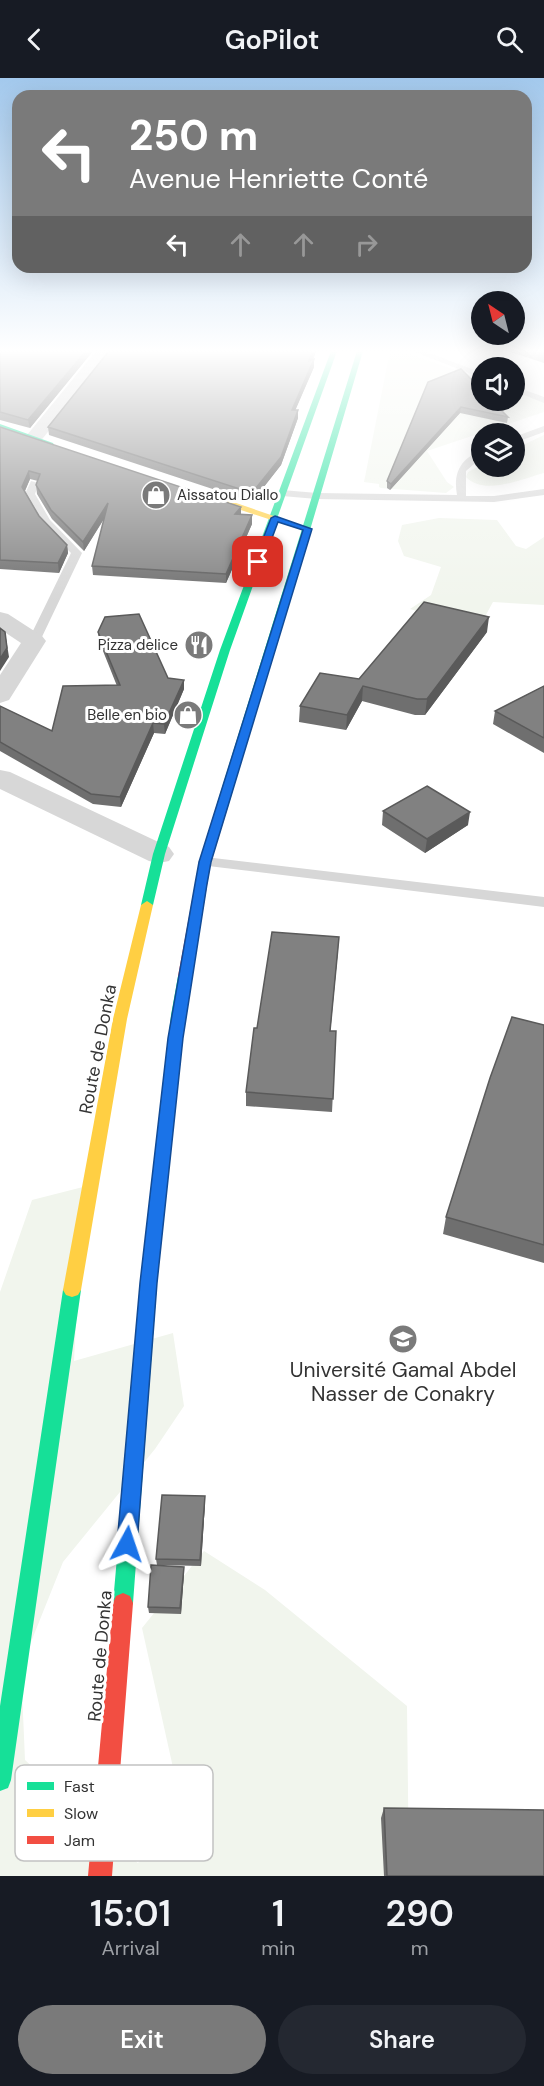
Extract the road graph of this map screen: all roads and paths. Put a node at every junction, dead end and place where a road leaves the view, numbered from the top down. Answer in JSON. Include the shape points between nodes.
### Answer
{"nodes":[{"id":1,"x":23,"y":435,"type":"edge"},
{"id":2,"x":36,"y":435,"type":"edge"},
{"id":3,"x":303,"y":435,"type":"edge"},
{"id":4,"x":335,"y":435,"type":"edge"},
{"id":5,"x":33,"y":439,"type":"junction"},
{"id":6,"x":66,"y":450,"type":"edge"},
{"id":7,"x":471,"y":459,"type":"edge"},
{"id":8,"x":34,"y":483,"type":"edge"},
{"id":9,"x":187,"y":490,"type":"edge"},
{"id":10,"x":544,"y":492,"type":"edge"},
{"id":11,"x":282,"y":493,"type":"junction"},
{"id":12,"x":317,"y":496,"type":"junction"},
{"id":13,"x":462,"y":499,"type":"junction"},
{"id":14,"x":275,"y":518,"type":"junction"},
{"id":15,"x":308,"y":529,"type":"junction"},
{"id":16,"x":0,"y":619,"type":"edge"},
{"id":17,"x":34,"y":641,"type":"junction"},
{"id":18,"x":0,"y":695,"type":"edge"},
{"id":19,"x":0,"y":778,"type":"edge"},
{"id":20,"x":159,"y":854,"type":"junction"},
{"id":21,"x":205,"y":862,"type":"junction"},
{"id":22,"x":544,"y":902,"type":"edge"},
{"id":23,"x":109,"y":1765,"type":"edge"},
{"id":24,"x":0,"y":1780,"type":"edge"},
{"id":25,"x":101,"y":1861,"type":"edge"},
{"id":26,"x":100,"y":1876,"type":"edge"}],
"edges":[{"from":1,"to":5,"type":"main road"},
{"from":2,"to":5,"type":"street"},
{"from":3,"to":11,"type":"main road","name":"Route de Donka"},
{"from":4,"to":12,"type":"main road","name":"Route de Donka"},
{"from":5,"to":6,"type":"main road"},
{"from":7,"to":13,"type":"lane","via":[[459,475]]},
{"from":8,"to":17,"type":"lane","via":[[30,494],[46,522],[76,553]]},
{"from":9,"to":14,"type":"main road"},
{"from":10,"to":13,"type":"lane"},
{"from":11,"to":12,"type":"lane"},
{"from":11,"to":14,"type":"main road","name":"Route de Donka"},
{"from":12,"to":13,"type":"lane"},
{"from":12,"to":15,"type":"main road","name":"Route de Donka"},
{"from":14,"to":15,"type":"main road"},
{"from":14,"to":20,"type":"main road","name":"Route de Donka","via":[[225,650]]},
{"from":15,"to":21,"type":"main road","name":"Route de Donka"},
{"from":16,"to":17,"type":"street"},
{"from":17,"to":18,"type":"street"},
{"from":19,"to":20,"type":"street"},
{"from":20,"to":24,"type":"main road","name":"Route de Donka","via":[[120,1019],[64,1335]]},
{"from":21,"to":22,"type":"lane"},
{"from":21,"to":23,"type":"main road","name":"Route de Donka","via":[[178,1016],[150,1272]]},
{"from":25,"to":26,"type":"main road","name":"Route de Donka"}]}
